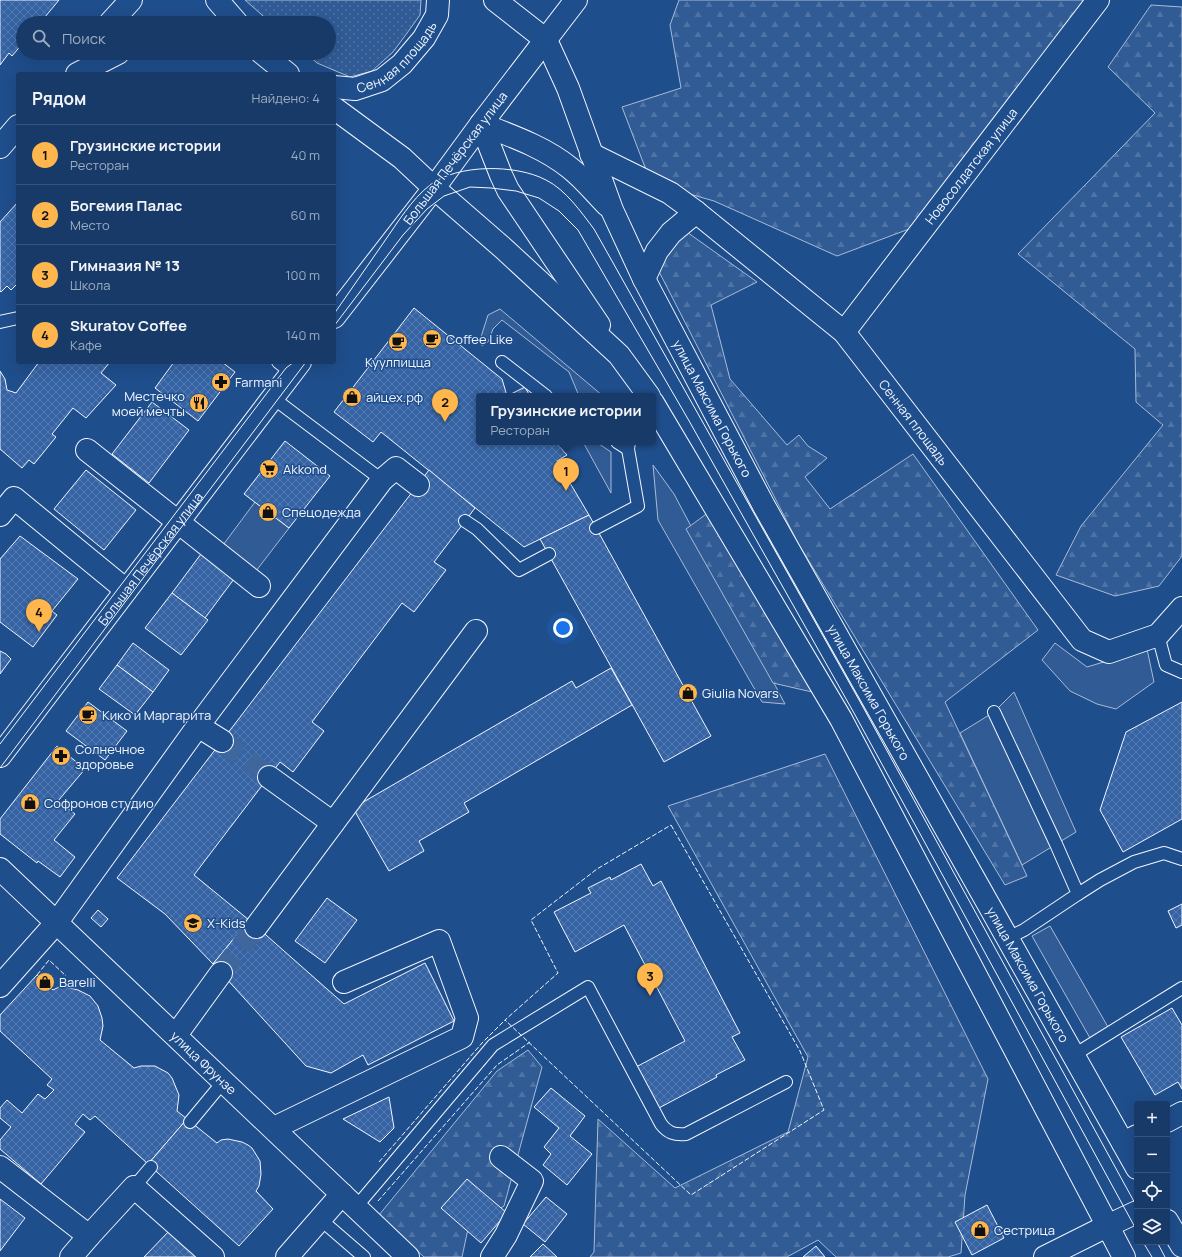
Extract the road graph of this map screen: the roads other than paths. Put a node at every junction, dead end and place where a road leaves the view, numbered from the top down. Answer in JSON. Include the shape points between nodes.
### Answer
{"nodes":[{"id":1,"x":131,"y":0,"type":"edge"},
{"id":2,"x":217,"y":0,"type":"edge"},
{"id":3,"x":438,"y":0,"type":"edge"},
{"id":4,"x":495,"y":0,"type":"edge"},
{"id":5,"x":576,"y":0,"type":"edge"},
{"id":6,"x":1098,"y":0,"type":"edge"},
{"id":7,"x":116,"y":16,"type":"edge"},
{"id":8,"x":231,"y":16,"type":"edge"},
{"id":9,"x":546,"y":40,"type":"junction"},
{"id":10,"x":76,"y":60,"type":"edge"},
{"id":11,"x":104,"y":60,"type":"edge"},
{"id":12,"x":271,"y":60,"type":"edge"},
{"id":13,"x":65,"y":72,"type":"edge"},
{"id":14,"x":81,"y":72,"type":"edge"},
{"id":15,"x":286,"y":72,"type":"edge"},
{"id":16,"x":336,"y":87,"type":"edge"},
{"id":17,"x":336,"y":109,"type":"edge"},
{"id":18,"x":481,"y":124,"type":"junction"},
{"id":19,"x":16,"y":129,"type":"edge"},
{"id":20,"x":0,"y":147,"type":"edge"},
{"id":21,"x":591,"y":154,"type":"junction"},
{"id":22,"x":434,"y":188,"type":"junction"},
{"id":23,"x":612,"y":210,"type":"junction"},
{"id":24,"x":696,"y":212,"type":"junction"},
{"id":25,"x":644,"y":279,"type":"junction"},
{"id":26,"x":336,"y":314,"type":"edge"},
{"id":27,"x":16,"y":318,"type":"edge"},
{"id":28,"x":0,"y":322,"type":"edge"},
{"id":29,"x":844,"y":332,"type":"junction"},
{"id":30,"x":619,"y":354,"type":"junction"},
{"id":31,"x":502,"y":362,"type":"dead end"},
{"id":32,"x":290,"y":366,"type":"edge"},
{"id":33,"x":542,"y":393,"type":"edge"},
{"id":34,"x":644,"y":393,"type":"edge"},
{"id":35,"x":273,"y":398,"type":"junction"},
{"id":36,"x":656,"y":413,"type":"edge"},
{"id":37,"x":629,"y":445,"type":"edge"},
{"id":38,"x":87,"y":450,"type":"dead end"},
{"id":39,"x":382,"y":480,"type":"junction"},
{"id":40,"x":418,"y":485,"type":"dead end"},
{"id":41,"x":0,"y":515,"type":"edge"},
{"id":42,"x":465,"y":521,"type":"dead end"},
{"id":43,"x":178,"y":522,"type":"junction"},
{"id":44,"x":596,"y":528,"type":"dead end"},
{"id":45,"x":549,"y":554,"type":"dead end"},
{"id":46,"x":259,"y":586,"type":"dead end"},
{"id":47,"x":126,"y":590,"type":"junction"},
{"id":48,"x":1179,"y":616,"type":"edge"},
{"id":49,"x":476,"y":632,"type":"dead end"},
{"id":50,"x":1158,"y":635,"type":"junction"},
{"id":51,"x":1182,"y":672,"type":"edge"},
{"id":52,"x":994,"y":712,"type":"dead end"},
{"id":53,"x":198,"y":726,"type":"junction"},
{"id":54,"x":222,"y":741,"type":"tunnel mouth"},
{"id":55,"x":0,"y":756,"type":"edge"},
{"id":56,"x":269,"y":777,"type":"tunnel mouth"},
{"id":57,"x":333,"y":823,"type":"junction"},
{"id":58,"x":1182,"y":859,"type":"edge"},
{"id":59,"x":0,"y":869,"type":"edge"},
{"id":60,"x":1078,"y":894,"type":"junction"},
{"id":61,"x":57,"y":922,"type":"junction"},
{"id":62,"x":256,"y":927,"type":"tunnel mouth"},
{"id":63,"x":1008,"y":938,"type":"junction"},
{"id":64,"x":221,"y":973,"type":"tunnel mouth"},
{"id":65,"x":344,"y":982,"type":"dead end"},
{"id":66,"x":0,"y":986,"type":"edge"},
{"id":67,"x":1182,"y":988,"type":"edge"},
{"id":68,"x":176,"y":1035,"type":"junction"},
{"id":69,"x":1074,"y":1055,"type":"junction"},
{"id":70,"x":224,"y":1081,"type":"junction"},
{"id":71,"x":786,"y":1082,"type":"dead end"},
{"id":72,"x":1182,"y":1113,"type":"edge"},
{"id":73,"x":1170,"y":1119,"type":"edge"},
{"id":74,"x":190,"y":1122,"type":"dead end"},
{"id":75,"x":274,"y":1128,"type":"junction"},
{"id":76,"x":1130,"y":1140,"type":"edge"},
{"id":77,"x":1134,"y":1156,"type":"edge"},
{"id":78,"x":501,"y":1157,"type":"dead end"},
{"id":79,"x":0,"y":1167,"type":"edge"},
{"id":80,"x":151,"y":1167,"type":"dead end"},
{"id":81,"x":134,"y":1187,"type":"junction"},
{"id":82,"x":349,"y":1201,"type":"junction"},
{"id":83,"x":1134,"y":1213,"type":"edge"},
{"id":84,"x":320,"y":1220,"type":"junction"},
{"id":85,"x":1107,"y":1226,"type":"junction"},
{"id":86,"x":1170,"y":1226,"type":"edge"},
{"id":87,"x":89,"y":1236,"type":"junction"},
{"id":88,"x":1182,"y":1246,"type":"edge"},
{"id":89,"x":71,"y":1257,"type":"edge"},
{"id":90,"x":213,"y":1257,"type":"edge"},
{"id":91,"x":287,"y":1257,"type":"edge"},
{"id":92,"x":364,"y":1257,"type":"edge"},
{"id":93,"x":408,"y":1257,"type":"edge"},
{"id":94,"x":492,"y":1257,"type":"edge"},
{"id":95,"x":1045,"y":1257,"type":"edge"},
{"id":96,"x":1124,"y":1257,"type":"edge"}],
"edges":[{"from":1,"to":7,"type":"street"},
{"from":2,"to":8,"type":"street"},
{"from":3,"to":16,"type":"street","name":"Сенная площадь","via":[[437,15],[424,38],[402,64],[382,80],[355,89]]},
{"from":4,"to":9,"type":"street"},
{"from":5,"to":9,"type":"street","name":"Большая Печёрская улица"},
{"from":6,"to":29,"type":"street","name":"Новосолдатская улица"},
{"from":9,"to":18,"type":"street","name":"Большая Печёрская улица"},
{"from":9,"to":21,"type":"street","name":"улица Максима Горького","via":[[568,88]]},
{"from":10,"to":13,"type":"street"},
{"from":11,"to":14,"type":"street"},
{"from":12,"to":15,"type":"street"},
{"from":17,"to":22,"type":"street","via":[[402,158]]},
{"from":18,"to":22,"type":"street","name":"Большая Печёрская улица"},
{"from":18,"to":23,"type":"street","name":"улица Максима Горького","via":[[546,151],[570,168]]},
{"from":18,"to":30,"type":"street","via":[[508,190]]},
{"from":19,"to":20,"type":"street"},
{"from":21,"to":23,"type":"street","name":"улица Максима Горького"},
{"from":21,"to":24,"type":"street","name":"Сенная площадь","via":[[670,193]]},
{"from":22,"to":26,"type":"street","name":"Большая Печёрская улица"},
{"from":22,"to":30,"type":"street"},
{"from":23,"to":25,"type":"street","name":"улица Максима Горького"},
{"from":24,"to":25,"type":"street","via":[[671,233],[657,251]]},
{"from":24,"to":29,"type":"street","name":"Сенная площадь"},
{"from":25,"to":63,"type":"street","name":"улица Максима Горького","via":[[764,506]]},
{"from":27,"to":28,"type":"lane"},
{"from":29,"to":50,"type":"street","name":"Сенная площадь","via":[[1082,640],[1109,652]]},
{"from":30,"to":34,"type":"street"},
{"from":31,"to":33,"type":"lane"},
{"from":32,"to":35,"type":"street","name":"Большая Печёрская улица"},
{"from":35,"to":39,"type":"lane"},
{"from":35,"to":43,"type":"street","name":"Большая Печёрская улица"},
{"from":36,"to":85,"type":"street","via":[[841,719]]},
{"from":37,"to":44,"type":"lane","via":[[638,506]]},
{"from":38,"to":43,"type":"street"},
{"from":39,"to":40,"type":"street","via":[[396,468]]},
{"from":39,"to":53,"type":"street"},
{"from":41,"to":47,"type":"street","via":[[14,498]]},
{"from":42,"to":45,"type":"lane","via":[[519,570]]},
{"from":43,"to":46,"type":"street"},
{"from":43,"to":47,"type":"street","name":"Большая Печёрская улица"},
{"from":47,"to":55,"type":"street","name":"Большая Печёрская улица"},
{"from":48,"to":50,"type":"street"},
{"from":49,"to":57,"type":"street"},
{"from":50,"to":51,"type":"lane","via":[[1166,664]]},
{"from":52,"to":60,"type":"lane"},
{"from":53,"to":54,"type":"street"},
{"from":53,"to":61,"type":"street"},
{"from":56,"to":57,"type":"street"},
{"from":57,"to":62,"type":"street"},
{"from":58,"to":60,"type":"lane","via":[[1164,853],[1134,862]]},
{"from":59,"to":61,"type":"street","name":"улица Фрунзе"},
{"from":60,"to":63,"type":"lane"},
{"from":61,"to":66,"type":"street"},
{"from":61,"to":68,"type":"street","name":"улица Фрунзе"},
{"from":63,"to":69,"type":"street","name":"улица Максима Горького"},
{"from":64,"to":68,"type":"street"},
{"from":65,"to":75,"type":"street","via":[[439,942],[467,1018],[462,1037]]},
{"from":67,"to":69,"type":"lane"},
{"from":68,"to":70,"type":"street","name":"улица Фрунзе"},
{"from":69,"to":76,"type":"street","name":"улица Максима Горького"},
{"from":70,"to":74,"type":"lane"},
{"from":70,"to":75,"type":"street","name":"улица Фрунзе"},
{"from":71,"to":82,"type":"lane","via":[[686,1134],[676,1135],[666,1131],[588,987],[493,1045]]},
{"from":72,"to":73,"type":"street"},
{"from":75,"to":82,"type":"street","name":"улица Фрунзе"},
{"from":76,"to":77,"type":"street","name":"улица Максима Горького"},
{"from":78,"to":94,"type":"street","via":[[532,1181],[506,1235]]},
{"from":79,"to":87,"type":"street"},
{"from":80,"to":81,"type":"lane"},
{"from":81,"to":87,"type":"street"},
{"from":81,"to":90,"type":"street"},
{"from":82,"to":84,"type":"street"},
{"from":82,"to":93,"type":"street","name":"улица Фрунзе"},
{"from":83,"to":85,"type":"street"},
{"from":84,"to":91,"type":"street"},
{"from":84,"to":92,"type":"lane"},
{"from":85,"to":95,"type":"street"},
{"from":85,"to":96,"type":"street"},
{"from":86,"to":88,"type":"street"},
{"from":87,"to":89,"type":"street"}]}
